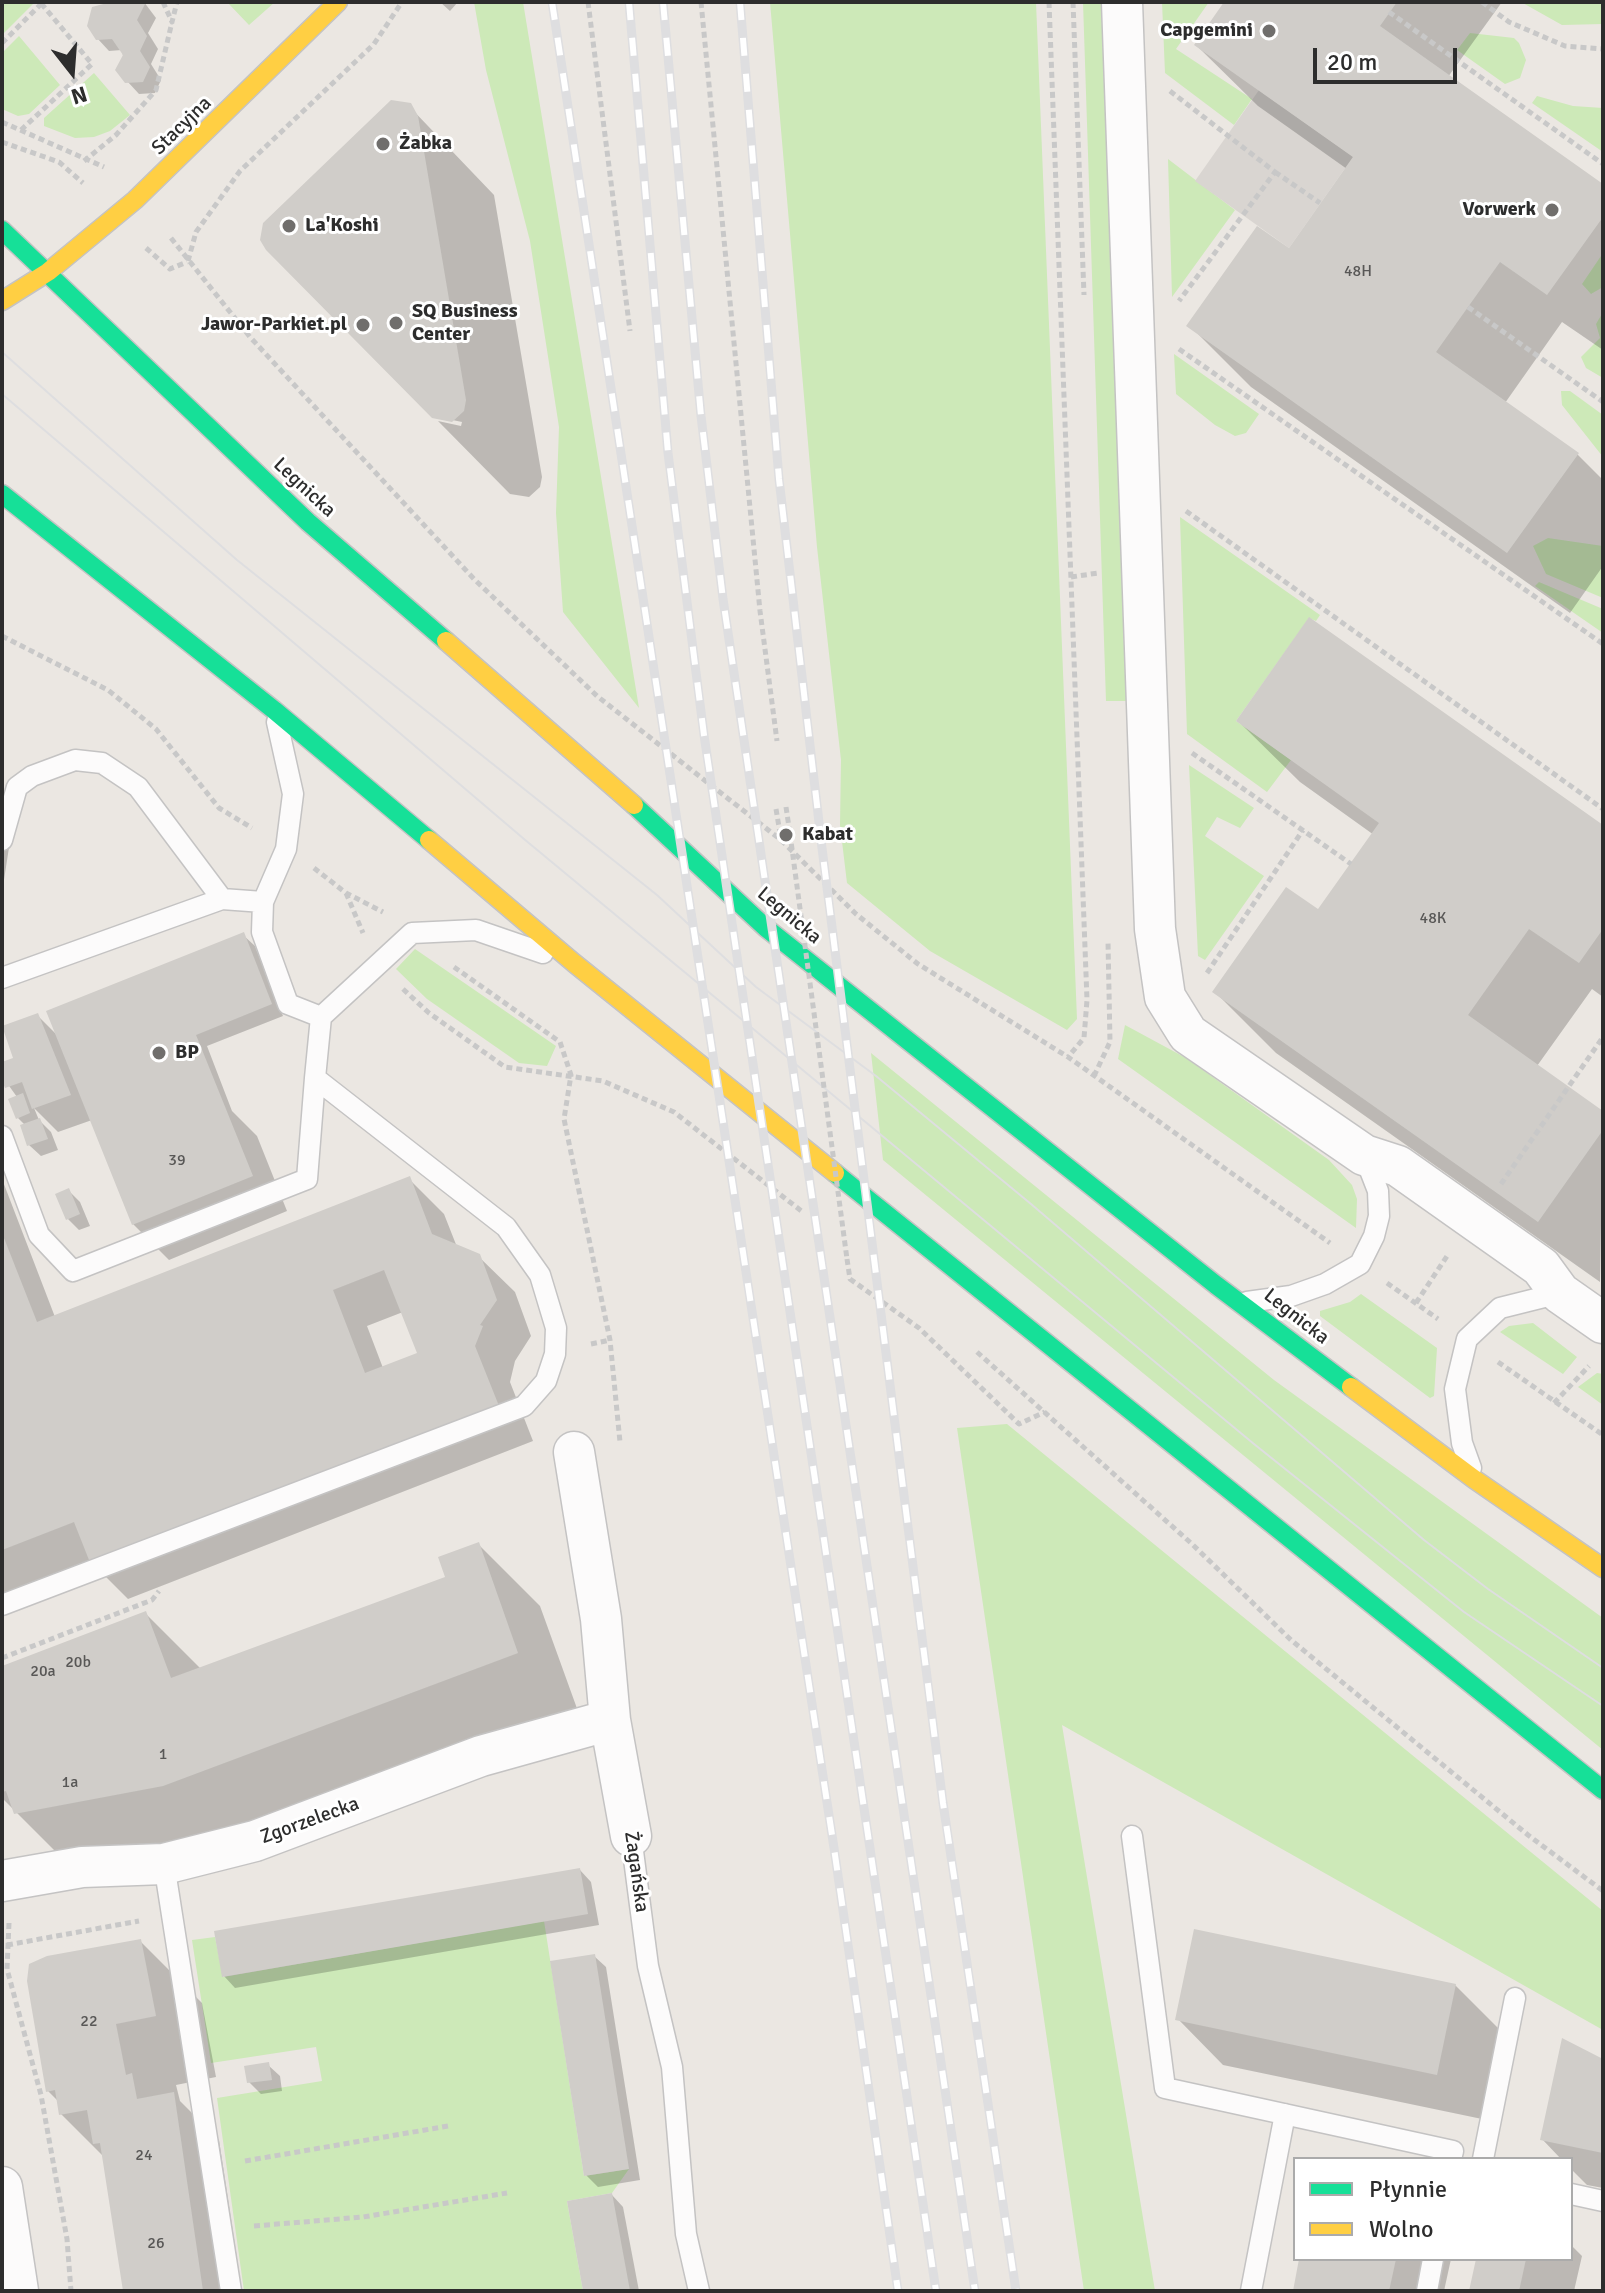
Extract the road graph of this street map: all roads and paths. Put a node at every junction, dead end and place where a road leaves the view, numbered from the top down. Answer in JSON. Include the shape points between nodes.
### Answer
{"nodes":[{"id":1,"x":163,"y":2,"type":"edge"},
{"id":2,"x":177,"y":2,"type":"edge"},
{"id":3,"x":338,"y":2,"type":"edge"},
{"id":4,"x":402,"y":2,"type":"edge"},
{"id":5,"x":588,"y":2,"type":"edge"},
{"id":6,"x":701,"y":2,"type":"edge"},
{"id":7,"x":1049,"y":2,"type":"edge"},
{"id":8,"x":1122,"y":2,"type":"edge"},
{"id":9,"x":1482,"y":2,"type":"edge"},
{"id":10,"x":40,"y":3,"type":"edge"},
{"id":11,"x":1389,"y":12,"type":"dead end"},
{"id":12,"x":172,"y":22,"type":"junction"},
{"id":13,"x":2,"y":43,"type":"edge"},
{"id":14,"x":1603,"y":49,"type":"edge"},
{"id":15,"x":1165,"y":87,"type":"dead end"},
{"id":16,"x":2,"y":122,"type":"edge"},
{"id":17,"x":21,"y":130,"type":"junction"},
{"id":18,"x":2,"y":142,"type":"edge"},
{"id":19,"x":84,"y":161,"type":"junction"},
{"id":20,"x":1603,"y":164,"type":"edge"},
{"id":21,"x":105,"y":168,"type":"dead end"},
{"id":22,"x":1275,"y":172,"type":"junction"},
{"id":23,"x":78,"y":178,"type":"dead end"},
{"id":24,"x":1320,"y":203,"type":"dead end"},
{"id":25,"x":2,"y":230,"type":"edge"},
{"id":26,"x":171,"y":238,"type":"dead end"},
{"id":27,"x":187,"y":262,"type":"junction"},
{"id":28,"x":164,"y":266,"type":"dead end"},
{"id":29,"x":48,"y":272,"type":"junction"},
{"id":30,"x":2,"y":301,"type":"edge"},
{"id":31,"x":1468,"y":307,"type":"dead end"},
{"id":32,"x":1173,"y":310,"type":"dead end"},
{"id":33,"x":630,"y":331,"type":"dead end"},
{"id":34,"x":1174,"y":345,"type":"dead end"},
{"id":35,"x":1603,"y":402,"type":"edge"},
{"id":36,"x":2,"y":494,"type":"edge"},
{"id":37,"x":1185,"y":510,"type":"dead end"},
{"id":38,"x":2,"y":636,"type":"edge"},
{"id":39,"x":1603,"y":644,"type":"edge"},
{"id":40,"x":274,"y":710,"type":"junction"},
{"id":41,"x":777,"y":741,"type":"dead end"},
{"id":42,"x":1181,"y":746,"type":"dead end"},
{"id":43,"x":786,"y":807,"type":"dead end"},
{"id":44,"x":776,"y":809,"type":"dead end"},
{"id":45,"x":1603,"y":809,"type":"edge"},
{"id":46,"x":1303,"y":830,"type":"junction"},
{"id":47,"x":258,"y":831,"type":"dead end"},
{"id":48,"x":2,"y":840,"type":"edge"},
{"id":49,"x":781,"y":840,"type":"junction"},
{"id":50,"x":304,"y":860,"type":"dead end"},
{"id":51,"x":1351,"y":864,"type":"dead end"},
{"id":52,"x":346,"y":893,"type":"junction"},
{"id":53,"x":222,"y":899,"type":"junction"},
{"id":54,"x":263,"y":902,"type":"junction"},
{"id":55,"x":412,"y":933,"type":"junction"},
{"id":56,"x":379,"y":963,"type":"junction"},
{"id":57,"x":574,"y":963,"type":"junction"},
{"id":58,"x":2,"y":978,"type":"edge"},
{"id":59,"x":1204,"y":978,"type":"dead end"},
{"id":60,"x":321,"y":1017,"type":"junction"},
{"id":61,"x":1603,"y":1037,"type":"edge"},
{"id":62,"x":1068,"y":1057,"type":"junction"},
{"id":63,"x":571,"y":1075,"type":"junction"},
{"id":64,"x":315,"y":1078,"type":"junction"},
{"id":65,"x":2,"y":1136,"type":"edge"},
{"id":66,"x":1364,"y":1155,"type":"junction"},
{"id":67,"x":1496,"y":1191,"type":"dead end"},
{"id":68,"x":805,"y":1214,"type":"dead end"},
{"id":69,"x":830,"y":1234,"type":"dead end"},
{"id":70,"x":855,"y":1254,"type":"dead end"},
{"id":71,"x":1443,"y":1261,"type":"dead end"},
{"id":72,"x":1360,"y":1264,"type":"junction"},
{"id":73,"x":1560,"y":1293,"type":"junction"},
{"id":74,"x":1242,"y":1302,"type":"junction"},
{"id":75,"x":1416,"y":1303,"type":"junction"},
{"id":76,"x":1603,"y":1323,"type":"edge"},
{"id":77,"x":1450,"y":1328,"type":"dead end"},
{"id":78,"x":970,"y":1346,"type":"dead end"},
{"id":79,"x":1495,"y":1360,"type":"dead end"},
{"id":80,"x":1595,"y":1364,"type":"dead end"},
{"id":81,"x":1554,"y":1403,"type":"junction"},
{"id":82,"x":1045,"y":1412,"type":"junction"},
{"id":83,"x":1603,"y":1435,"type":"edge"},
{"id":84,"x":574,"y":1452,"type":"dead end"},
{"id":85,"x":1474,"y":1479,"type":"junction"},
{"id":86,"x":1603,"y":1568,"type":"edge"},
{"id":87,"x":159,"y":1591,"type":"dead end"},
{"id":88,"x":2,"y":1605,"type":"edge"},
{"id":89,"x":2,"y":1658,"type":"edge"},
{"id":90,"x":610,"y":1720,"type":"junction"},
{"id":91,"x":1603,"y":1790,"type":"edge"},
{"id":92,"x":631,"y":1836,"type":"joint"},
{"id":93,"x":1132,"y":1836,"type":"dead end"},
{"id":94,"x":164,"y":1864,"type":"junction"},
{"id":95,"x":1603,"y":1891,"type":"edge"},
{"id":96,"x":6,"y":1898,"type":"edge"},
{"id":97,"x":172,"y":1915,"type":"junction"},
{"id":98,"x":7,"y":1945,"type":"junction"},
{"id":99,"x":1515,"y":1998,"type":"dead end"},
{"id":100,"x":1285,"y":2114,"type":"junction"},
{"id":101,"x":448,"y":2126,"type":"dead end"},
{"id":102,"x":1458,"y":2156,"type":"edge"},
{"id":103,"x":1483,"y":2157,"type":"edge"},
{"id":104,"x":213,"y":2166,"type":"junction"},
{"id":105,"x":2,"y":2187,"type":"edge"},
{"id":106,"x":507,"y":2193,"type":"dead end"},
{"id":107,"x":1573,"y":2194,"type":"edge"},
{"id":108,"x":1603,"y":2201,"type":"edge"},
{"id":109,"x":222,"y":2229,"type":"junction"},
{"id":110,"x":1433,"y":2261,"type":"edge"},
{"id":111,"x":18,"y":2291,"type":"edge"},
{"id":112,"x":71,"y":2291,"type":"edge"},
{"id":113,"x":231,"y":2291,"type":"edge"},
{"id":114,"x":699,"y":2291,"type":"edge"},
{"id":115,"x":1251,"y":2291,"type":"edge"},
{"id":116,"x":1427,"y":2291,"type":"edge"}],
"edges":[{"from":1,"to":12,"type":"path"},
{"from":2,"to":12,"type":"path"},
{"from":3,"to":29,"type":"main road","name":"Stacyjna","via":[[159,179]]},
{"from":4,"to":27,"type":"path","via":[[374,44],[240,171],[196,232]]},
{"from":5,"to":33,"type":"path"},
{"from":6,"to":41,"type":"path"},
{"from":7,"to":62,"type":"path","via":[[1087,1000],[1084,1038]]},
{"from":8,"to":66,"type":"street","via":[[1155,929],[1165,997],[1188,1034]]},
{"from":9,"to":14,"type":"path","via":[[1509,22],[1565,46]]},
{"from":10,"to":13,"type":"path"},
{"from":10,"to":17,"type":"path","via":[[92,64]]},
{"from":11,"to":20,"type":"path"},
{"from":12,"to":19,"type":"path","via":[[156,90]]},
{"from":15,"to":22,"type":"path"},
{"from":16,"to":17,"type":"path"},
{"from":17,"to":19,"type":"path"},
{"from":18,"to":23,"type":"path","via":[[59,162]]},
{"from":19,"to":21,"type":"path"},
{"from":22,"to":24,"type":"path"},
{"from":22,"to":32,"type":"path"},
{"from":25,"to":29,"type":"main road","name":"Legnicka"},
{"from":26,"to":27,"type":"path"},
{"from":27,"to":28,"type":"path"},
{"from":27,"to":49,"type":"path","via":[[474,579],[597,696]]},
{"from":29,"to":30,"type":"main road","name":"Stacyjna"},
{"from":29,"to":74,"type":"main road","name":"Legnicka","via":[[308,522],[621,793],[766,928]]},
{"from":31,"to":35,"type":"path"},
{"from":34,"to":39,"type":"path"},
{"from":36,"to":40,"type":"main road"},
{"from":37,"to":45,"type":"path"},
{"from":38,"to":47,"type":"path","via":[[108,690],[156,729],[219,808]]},
{"from":40,"to":54,"type":"lane","via":[[293,794],[286,849]]},
{"from":40,"to":57,"type":"main road"},
{"from":42,"to":46,"type":"path"},
{"from":43,"to":82,"type":"path","bridge":true,"via":[[850,1279],[919,1328],[1019,1424]]},
{"from":44,"to":49,"type":"path"},
{"from":46,"to":51,"type":"path"},
{"from":46,"to":59,"type":"path"},
{"from":48,"to":53,"type":"lane","via":[[17,787],[75,760],[102,763],[138,787]]},
{"from":49,"to":62,"type":"path","via":[[856,914],[918,964]]},
{"from":50,"to":52,"type":"path"},
{"from":52,"to":55,"type":"path"},
{"from":52,"to":56,"type":"path"},
{"from":53,"to":54,"type":"lane"},
{"from":53,"to":58,"type":"lane"},
{"from":54,"to":60,"type":"lane","via":[[262,932],[288,1004]]},
{"from":55,"to":56,"type":"lane"},
{"from":55,"to":57,"type":"lane","via":[[476,930]]},
{"from":55,"to":63,"type":"path","via":[[560,1042]]},
{"from":56,"to":60,"type":"lane"},
{"from":56,"to":63,"type":"path","via":[[429,1013],[505,1067]]},
{"from":57,"to":91,"type":"main road"},
{"from":60,"to":64,"type":"lane"},
{"from":61,"to":67,"type":"path"},
{"from":62,"to":72,"type":"path"},
{"from":63,"to":68,"type":"path","via":[[632,1091],[674,1112]]},
{"from":64,"to":65,"type":"lane","via":[[307,1179],[73,1271],[39,1235]]},
{"from":64,"to":88,"type":"lane","via":[[506,1227],[540,1275],[556,1328],[546,1381],[524,1406]]},
{"from":66,"to":72,"type":"lane","via":[[1378,1191],[1379,1216]]},
{"from":66,"to":73,"type":"street","via":[[1398,1166],[1541,1267]]},
{"from":69,"to":70,"type":"path"},
{"from":71,"to":75,"type":"path"},
{"from":72,"to":74,"type":"lane","via":[[1291,1296]]},
{"from":72,"to":75,"type":"path"},
{"from":73,"to":76,"type":"street"},
{"from":73,"to":85,"type":"lane","via":[[1500,1308],[1467,1339],[1455,1389],[1462,1443]]},
{"from":74,"to":85,"type":"main road","name":"Legnicka"},
{"from":75,"to":77,"type":"path"},
{"from":78,"to":82,"type":"path"},
{"from":79,"to":81,"type":"path"},
{"from":80,"to":81,"type":"path"},
{"from":81,"to":83,"type":"path"},
{"from":82,"to":95,"type":"path","via":[[1291,1640]]},
{"from":84,"to":90,"type":"street","name":"Żagańska","via":[[601,1619]]},
{"from":85,"to":86,"type":"main road","name":"Legnicka"},
{"from":87,"to":89,"type":"path","via":[[152,1600]]},
{"from":90,"to":92,"type":"street","name":"Żagańska"},
{"from":90,"to":94,"type":"street","name":"Zgorzelecka","via":[[481,1756],[255,1841]]},
{"from":92,"to":114,"type":"lane","name":"Żagańska","via":[[648,1966],[672,2067],[686,2234]]},
{"from":93,"to":100,"type":"lane","via":[[1165,2088]]},
{"from":94,"to":96,"type":"street","name":"Zgorzelecka","via":[[82,1867]]},
{"from":94,"to":97,"type":"lane"},
{"from":96,"to":98,"type":"path"},
{"from":97,"to":98,"type":"path"},
{"from":97,"to":104,"type":"lane"},
{"from":98,"to":112,"type":"path","via":[[7,1969],[41,2095]]},
{"from":99,"to":103,"type":"lane"},
{"from":100,"to":102,"type":"lane"},
{"from":100,"to":115,"type":"lane"},
{"from":101,"to":104,"type":"path"},
{"from":104,"to":109,"type":"lane"},
{"from":105,"to":111,"type":"street"},
{"from":106,"to":109,"type":"path","via":[[363,2217]]},
{"from":107,"to":108,"type":"lane"},
{"from":109,"to":113,"type":"lane"},
{"from":110,"to":116,"type":"lane"}]}
